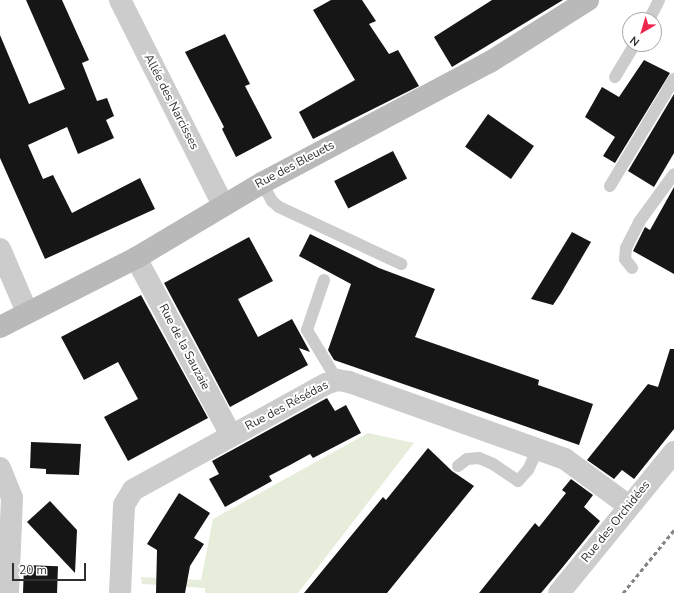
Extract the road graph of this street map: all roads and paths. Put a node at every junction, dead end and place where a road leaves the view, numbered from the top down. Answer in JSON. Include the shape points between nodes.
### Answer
{"nodes":[{"id":1,"x":120,"y":0,"type":"edge"},
{"id":2,"x":588,"y":0,"type":"edge"},
{"id":3,"x":659,"y":0,"type":"edge"},
{"id":4,"x":653,"y":12,"type":"edge"},
{"id":5,"x":630,"y":52,"type":"edge"},
{"id":6,"x":615,"y":77,"type":"dead end"},
{"id":7,"x":674,"y":79,"type":"edge"},
{"id":8,"x":674,"y":174,"type":"edge"},
{"id":9,"x":262,"y":183,"type":"junction"},
{"id":10,"x":610,"y":186,"type":"dead end"},
{"id":11,"x":223,"y":205,"type":"junction"},
{"id":12,"x":0,"y":249,"type":"edge"},
{"id":13,"x":136,"y":258,"type":"junction"},
{"id":14,"x":401,"y":264,"type":"dead end"},
{"id":15,"x":632,"y":268,"type":"dead end"},
{"id":16,"x":324,"y":280,"type":"dead end"},
{"id":17,"x":27,"y":312,"type":"junction"},
{"id":18,"x":0,"y":327,"type":"edge"},
{"id":19,"x":337,"y":380,"type":"junction"},
{"id":20,"x":231,"y":435,"type":"junction"},
{"id":21,"x":538,"y":449,"type":"junction"},
{"id":22,"x":674,"y":452,"type":"edge"},
{"id":23,"x":458,"y":466,"type":"dead end"},
{"id":24,"x":0,"y":468,"type":"edge"},
{"id":25,"x":629,"y":506,"type":"junction"},
{"id":26,"x":8,"y":593,"type":"edge"},
{"id":27,"x":120,"y":593,"type":"edge"},
{"id":28,"x":559,"y":593,"type":"edge"}],
"edges":[{"from":1,"to":11,"type":"street","name":"Allée des Narcisses"},
{"from":2,"to":9,"type":"street","name":"Rue des Bleuets","via":[[490,62]]},
{"from":3,"to":4,"type":"lane"},
{"from":5,"to":6,"type":"lane"},
{"from":7,"to":10,"type":"lane"},
{"from":8,"to":15,"type":"lane","via":[[639,222],[626,248],[625,259]]},
{"from":9,"to":11,"type":"street","name":"Rue des Bleuets"},
{"from":9,"to":14,"type":"lane","via":[[272,201],[279,207]]},
{"from":11,"to":13,"type":"street","name":"Rue des Bleuets","via":[[178,235]]},
{"from":12,"to":17,"type":"street"},
{"from":13,"to":17,"type":"street","name":"Rue des Bleuets"},
{"from":13,"to":20,"type":"street","name":"Rue de la Sauzaie"},
{"from":16,"to":19,"type":"lane","via":[[308,330]]},
{"from":17,"to":18,"type":"street","name":"Rue des Bleuets"},
{"from":19,"to":20,"type":"street","name":"Rue des Résédas"},
{"from":19,"to":21,"type":"street","name":"Rue des Résédas","via":[[349,382]]},
{"from":20,"to":27,"type":"street","name":"Rue des Résédas","via":[[127,496],[124,505]]},
{"from":21,"to":23,"type":"lane","via":[[528,470],[518,481],[490,462],[479,458],[467,459]]},
{"from":21,"to":25,"type":"street","name":"Rue des Résédas","via":[[565,459]]},
{"from":22,"to":25,"type":"street","name":"Rue des Orchidées"},
{"from":24,"to":26,"type":"street","via":[[12,498]]},
{"from":25,"to":28,"type":"street","name":"Rue des Orchidées"}]}
